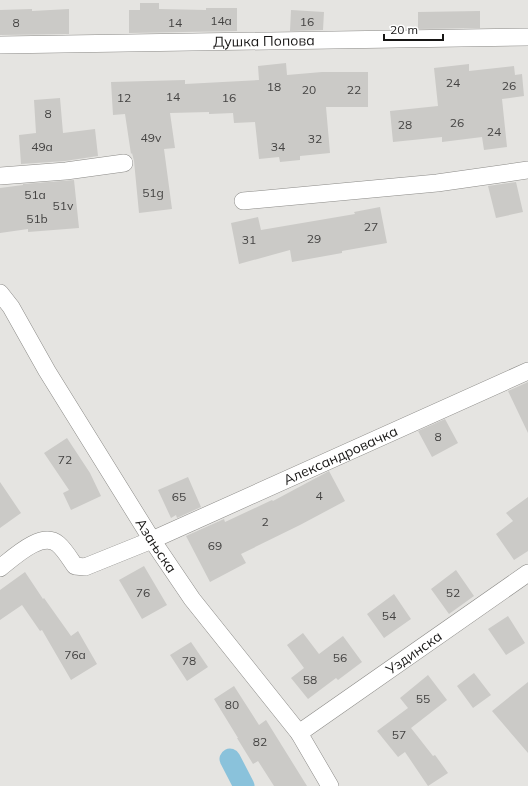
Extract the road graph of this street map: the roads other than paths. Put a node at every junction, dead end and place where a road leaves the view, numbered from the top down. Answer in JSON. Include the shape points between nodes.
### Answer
{"nodes":[{"id":1,"x":528,"y":38,"type":"edge"},
{"id":2,"x":0,"y":45,"type":"edge"},
{"id":3,"x":124,"y":163,"type":"dead end"},
{"id":4,"x":528,"y":170,"type":"edge"},
{"id":5,"x":0,"y":176,"type":"edge"},
{"id":6,"x":243,"y":201,"type":"dead end"},
{"id":7,"x":0,"y":293,"type":"edge"},
{"id":8,"x":528,"y":371,"type":"edge"},
{"id":9,"x":152,"y":540,"type":"junction"},
{"id":10,"x":0,"y":568,"type":"edge"},
{"id":11,"x":528,"y":574,"type":"edge"},
{"id":12,"x":299,"y":733,"type":"junction"},
{"id":13,"x":330,"y":786,"type":"edge"}],
"edges":[{"from":1,"to":2,"type":"street","name":"Душка Попова"},
{"from":3,"to":5,"type":"street"},
{"from":4,"to":6,"type":"street","via":[[437,183]]},
{"from":7,"to":9,"type":"street","name":"Азањска","via":[[11,307]]},
{"from":8,"to":9,"type":"street","name":"Александровачка"},
{"from":9,"to":10,"type":"street","name":"Александровачка","via":[[85,567],[75,566],[58,543],[48,539],[37,541]]},
{"from":9,"to":12,"type":"street","name":"Азањска","via":[[192,599]]},
{"from":11,"to":12,"type":"street","name":"Уздинска"},
{"from":12,"to":13,"type":"street","name":"Азањска"}]}
